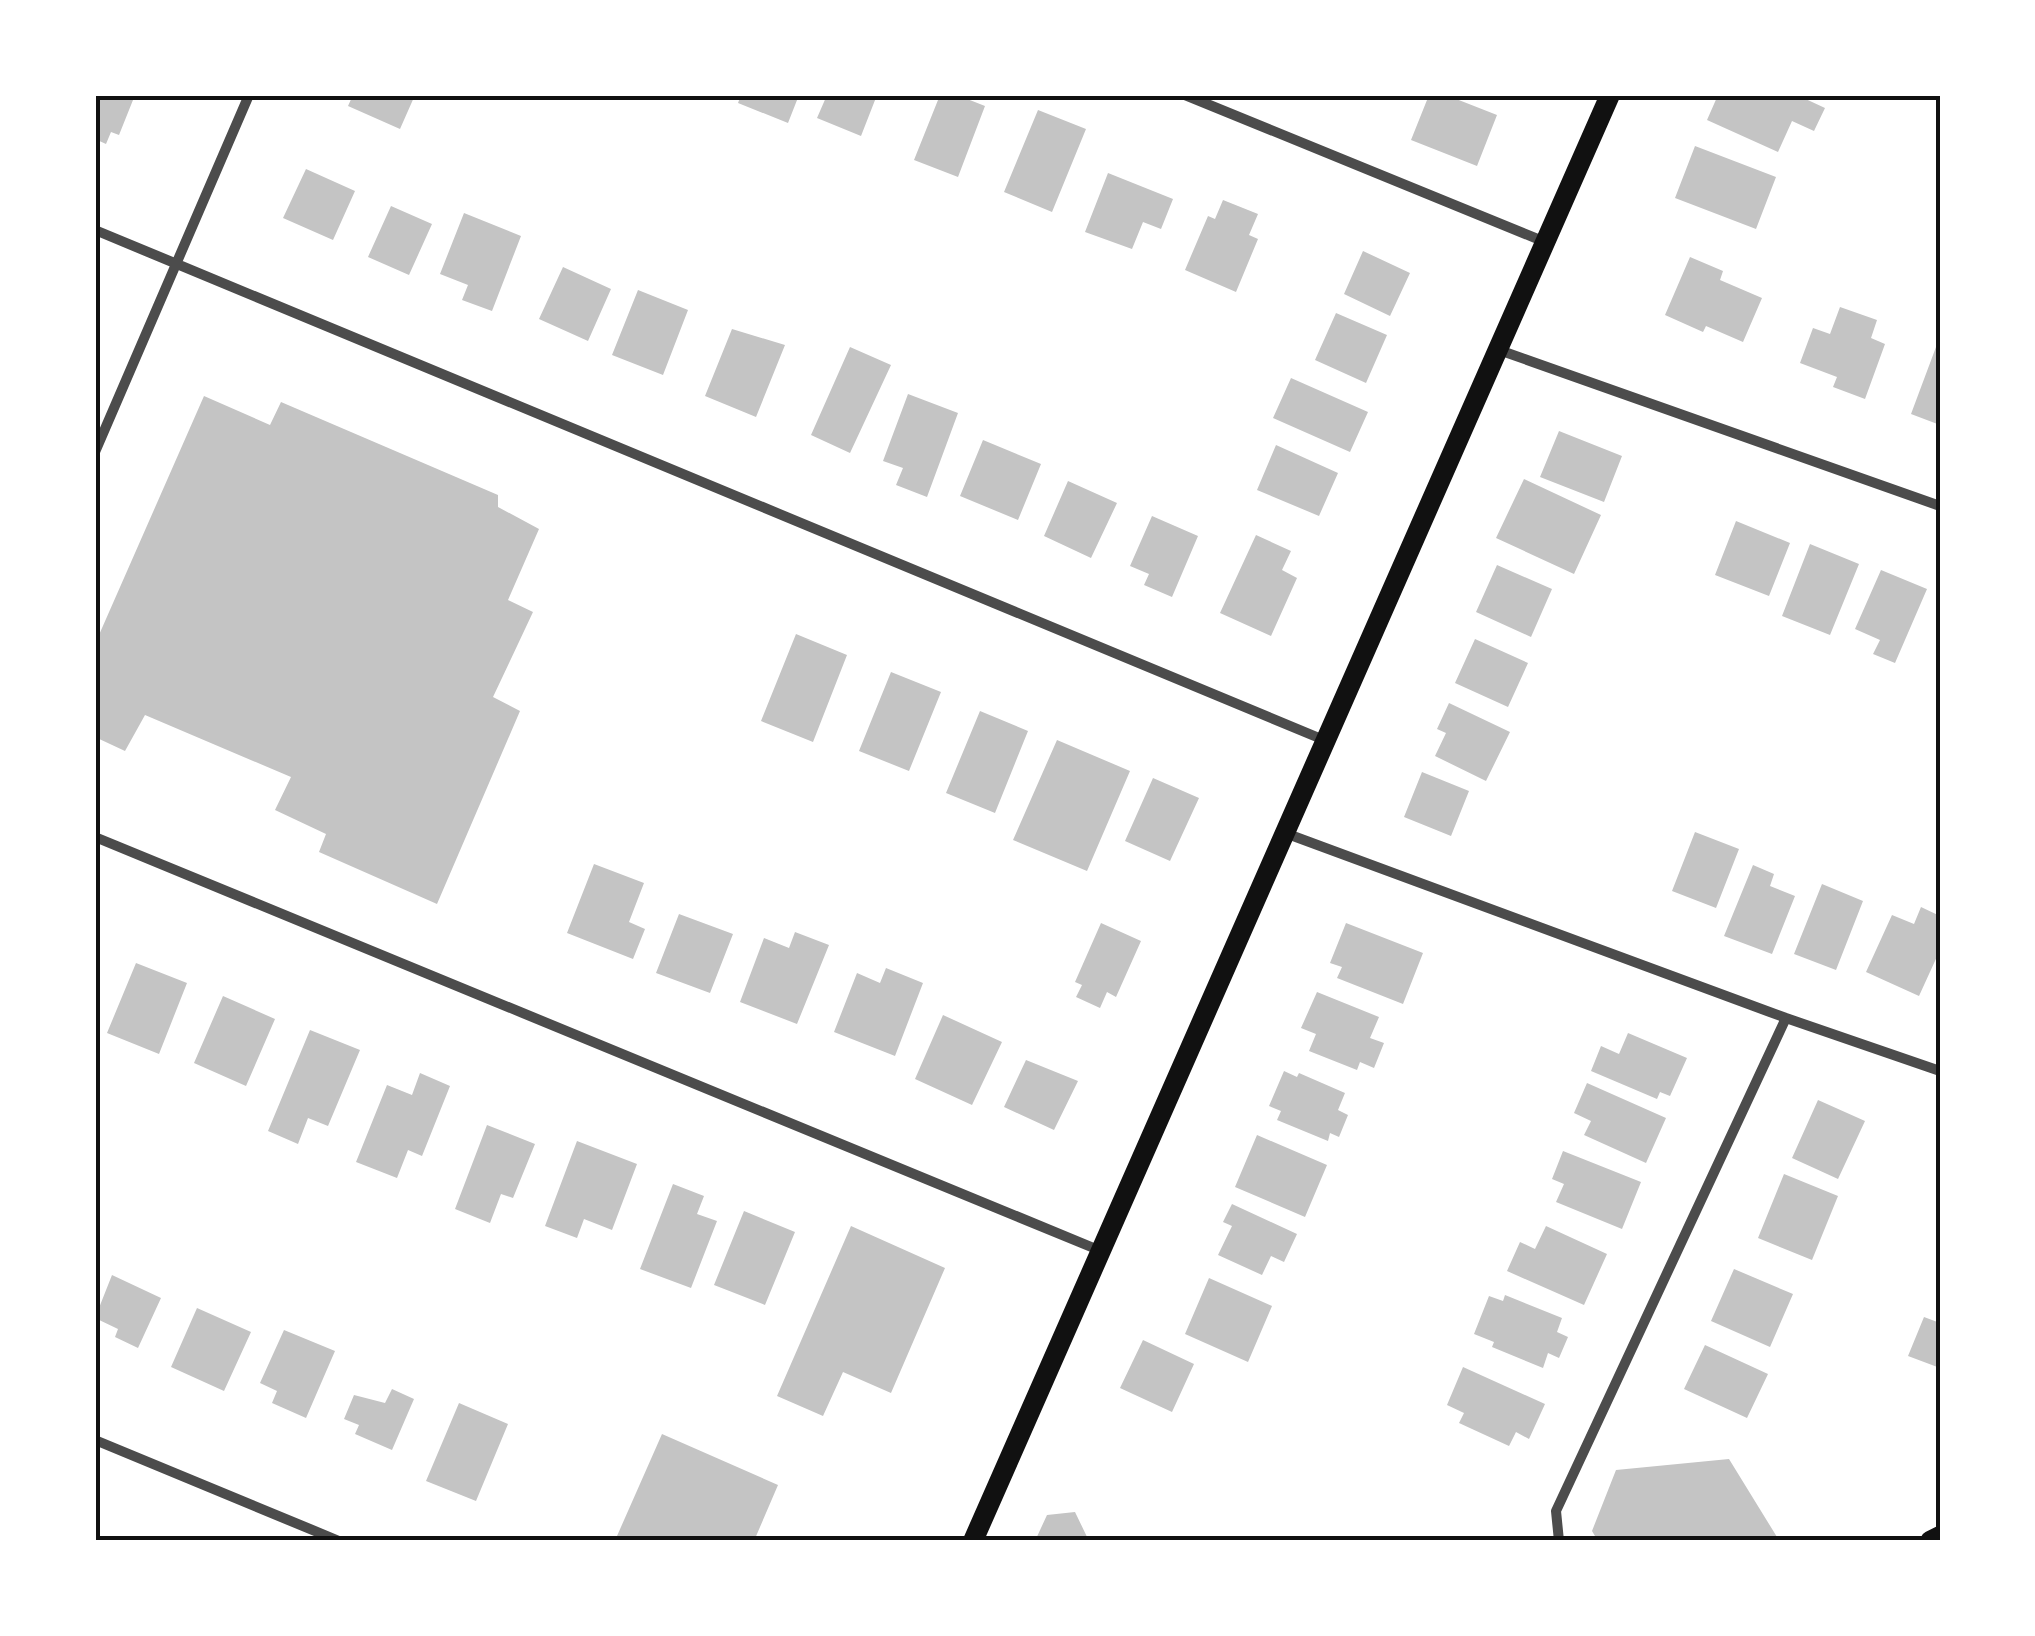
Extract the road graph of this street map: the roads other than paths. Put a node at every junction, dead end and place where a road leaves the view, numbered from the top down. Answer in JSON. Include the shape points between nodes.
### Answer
{"nodes":[{"id":1,"x":249,"y":95,"type":"edge"},
{"id":2,"x":1185,"y":95,"type":"edge"},
{"id":3,"x":1610,"y":95,"type":"edge"},
{"id":4,"x":95,"y":230,"type":"edge"},
{"id":5,"x":1545,"y":242,"type":"junction"},
{"id":6,"x":178,"y":264,"type":"junction"},
{"id":7,"x":1499,"y":350,"type":"junction"},
{"id":8,"x":95,"y":452,"type":"edge"},
{"id":9,"x":1940,"y":506,"type":"edge"},
{"id":10,"x":1324,"y":740,"type":"junction"},
{"id":11,"x":1284,"y":833,"type":"junction"},
{"id":12,"x":95,"y":837,"type":"edge"},
{"id":13,"x":1786,"y":1018,"type":"junction"},
{"id":14,"x":1940,"y":1071,"type":"edge"},
{"id":15,"x":1101,"y":1250,"type":"junction"},
{"id":16,"x":95,"y":1440,"type":"edge"},
{"id":17,"x":1940,"y":1536,"type":"edge"},
{"id":18,"x":338,"y":1541,"type":"edge"},
{"id":19,"x":973,"y":1541,"type":"edge"},
{"id":20,"x":1560,"y":1541,"type":"edge"},
{"id":21,"x":1930,"y":1541,"type":"edge"}],
"edges":[{"from":1,"to":6,"type":"street"},
{"from":2,"to":5,"type":"street"},
{"from":3,"to":5,"type":"main road"},
{"from":4,"to":6,"type":"street"},
{"from":5,"to":7,"type":"main road"},
{"from":6,"to":8,"type":"street"},
{"from":6,"to":10,"type":"street"},
{"from":7,"to":9,"type":"street"},
{"from":7,"to":10,"type":"main road"},
{"from":10,"to":11,"type":"main road"},
{"from":11,"to":13,"type":"street"},
{"from":11,"to":15,"type":"main road"},
{"from":12,"to":15,"type":"street"},
{"from":13,"to":14,"type":"street"},
{"from":13,"to":20,"type":"street","via":[[1556,1512]]},
{"from":15,"to":19,"type":"main road"},
{"from":16,"to":18,"type":"street"},
{"from":17,"to":21,"type":"main road"}]}
